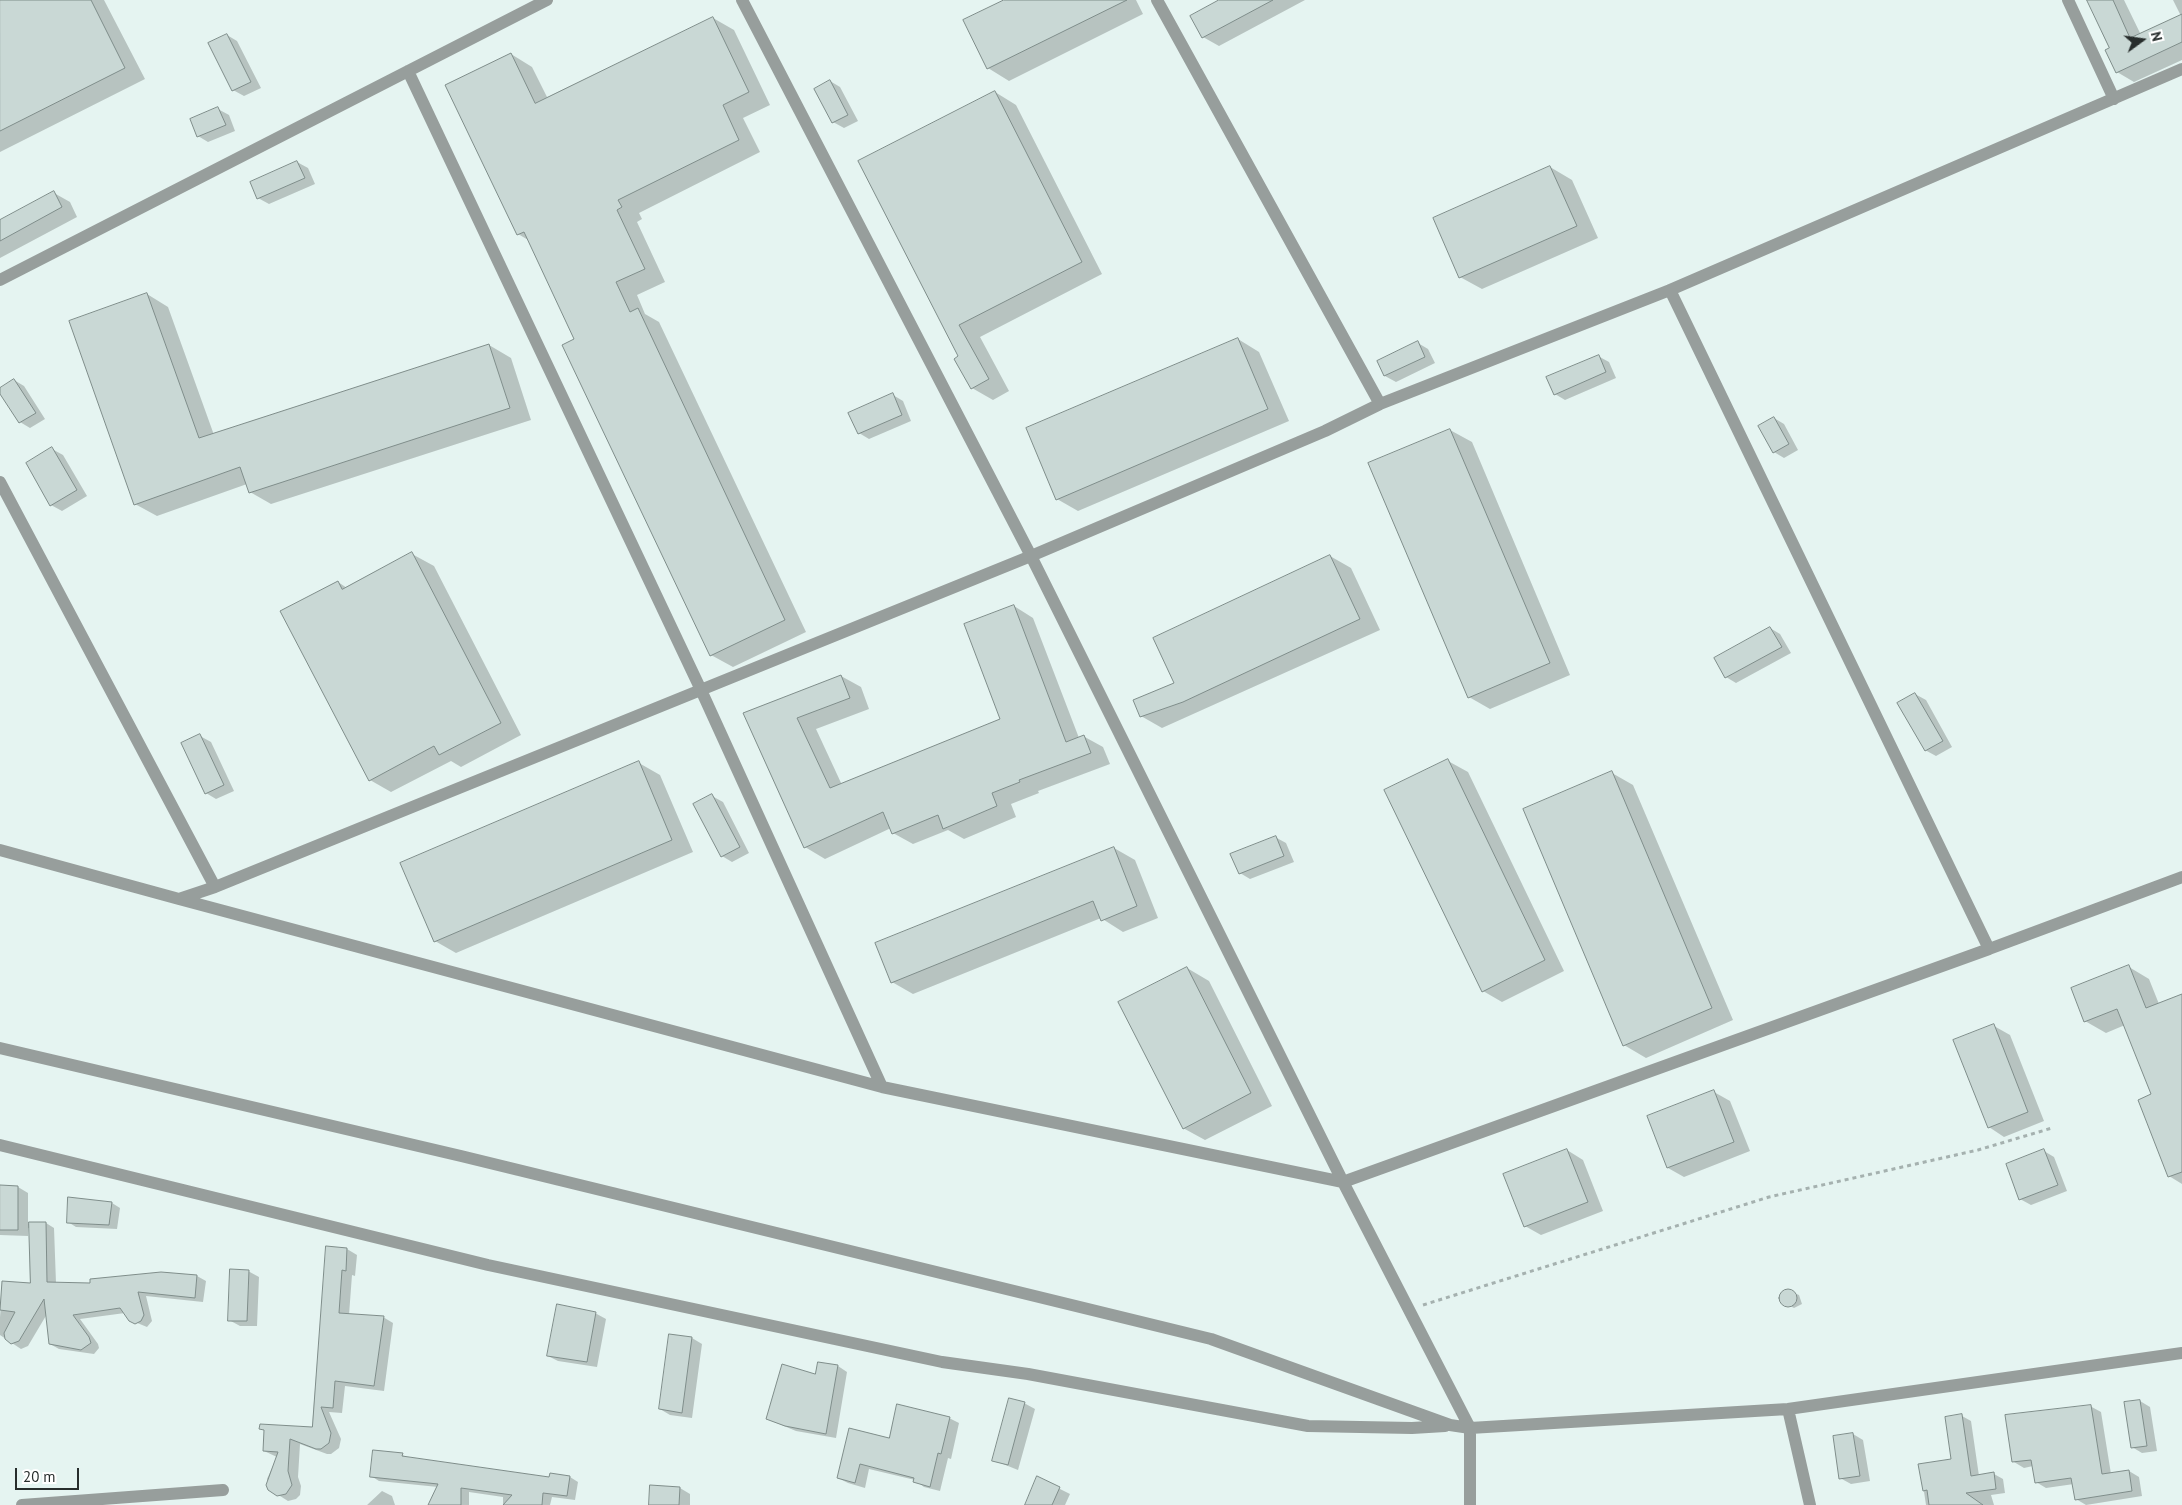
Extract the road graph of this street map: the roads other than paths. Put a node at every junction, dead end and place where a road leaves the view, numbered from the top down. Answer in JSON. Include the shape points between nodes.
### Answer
{"nodes":[{"id":1,"x":547,"y":0,"type":"edge"},
{"id":2,"x":742,"y":0,"type":"edge"},
{"id":3,"x":1157,"y":0,"type":"edge"},
{"id":4,"x":2068,"y":0,"type":"edge"},
{"id":5,"x":2182,"y":68,"type":"edge"},
{"id":6,"x":408,"y":71,"type":"junction"},
{"id":7,"x":2114,"y":98,"type":"junction"},
{"id":8,"x":0,"y":280,"type":"edge"},
{"id":9,"x":1670,"y":290,"type":"junction"},
{"id":10,"x":1380,"y":404,"type":"junction"},
{"id":11,"x":0,"y":482,"type":"edge"},
{"id":12,"x":1031,"y":556,"type":"junction"},
{"id":13,"x":701,"y":690,"type":"junction"},
{"id":14,"x":0,"y":850,"type":"edge"},
{"id":15,"x":2182,"y":877,"type":"edge"},
{"id":16,"x":215,"y":887,"type":"junction"},
{"id":17,"x":179,"y":899,"type":"junction"},
{"id":18,"x":1989,"y":949,"type":"junction"},
{"id":19,"x":0,"y":1048,"type":"edge"},
{"id":20,"x":882,"y":1087,"type":"junction"},
{"id":21,"x":0,"y":1145,"type":"edge"},
{"id":22,"x":1343,"y":1182,"type":"junction"},
{"id":23,"x":2182,"y":1353,"type":"edge"},
{"id":24,"x":1788,"y":1409,"type":"junction"},
{"id":25,"x":1450,"y":1425,"type":"junction"},
{"id":26,"x":1470,"y":1428,"type":"junction"},
{"id":27,"x":223,"y":1490,"type":"dead end"},
{"id":28,"x":155,"y":1500,"type":"edge"},
{"id":29,"x":22,"y":1505,"type":"edge"},
{"id":30,"x":1470,"y":1505,"type":"edge"},
{"id":31,"x":1810,"y":1505,"type":"edge"}],
"edges":[{"from":1,"to":6,"type":"street"},
{"from":2,"to":12,"type":"street"},
{"from":3,"to":10,"type":"street"},
{"from":4,"to":7,"type":"street"},
{"from":5,"to":7,"type":"street"},
{"from":6,"to":8,"type":"street"},
{"from":6,"to":13,"type":"street"},
{"from":7,"to":9,"type":"street"},
{"from":9,"to":10,"type":"street"},
{"from":9,"to":18,"type":"street"},
{"from":10,"to":12,"type":"street","via":[[1325,431]]},
{"from":11,"to":16,"type":"street"},
{"from":12,"to":13,"type":"street"},
{"from":12,"to":22,"type":"street"},
{"from":13,"to":16,"type":"street"},
{"from":13,"to":20,"type":"street"},
{"from":14,"to":17,"type":"street"},
{"from":15,"to":18,"type":"street"},
{"from":16,"to":17,"type":"street"},
{"from":17,"to":20,"type":"street"},
{"from":18,"to":22,"type":"street"},
{"from":19,"to":25,"type":"street","via":[[471,1158],[1212,1339]]},
{"from":20,"to":22,"type":"street"},
{"from":21,"to":25,"type":"street","via":[[488,1265],[942,1362],[1028,1374],[1308,1426],[1412,1428]]},
{"from":22,"to":26,"type":"street"},
{"from":23,"to":24,"type":"street"},
{"from":24,"to":26,"type":"street"},
{"from":24,"to":31,"type":"street"},
{"from":25,"to":26,"type":"street"},
{"from":26,"to":30,"type":"street"},
{"from":27,"to":28,"type":"street"},
{"from":28,"to":29,"type":"street"}]}
